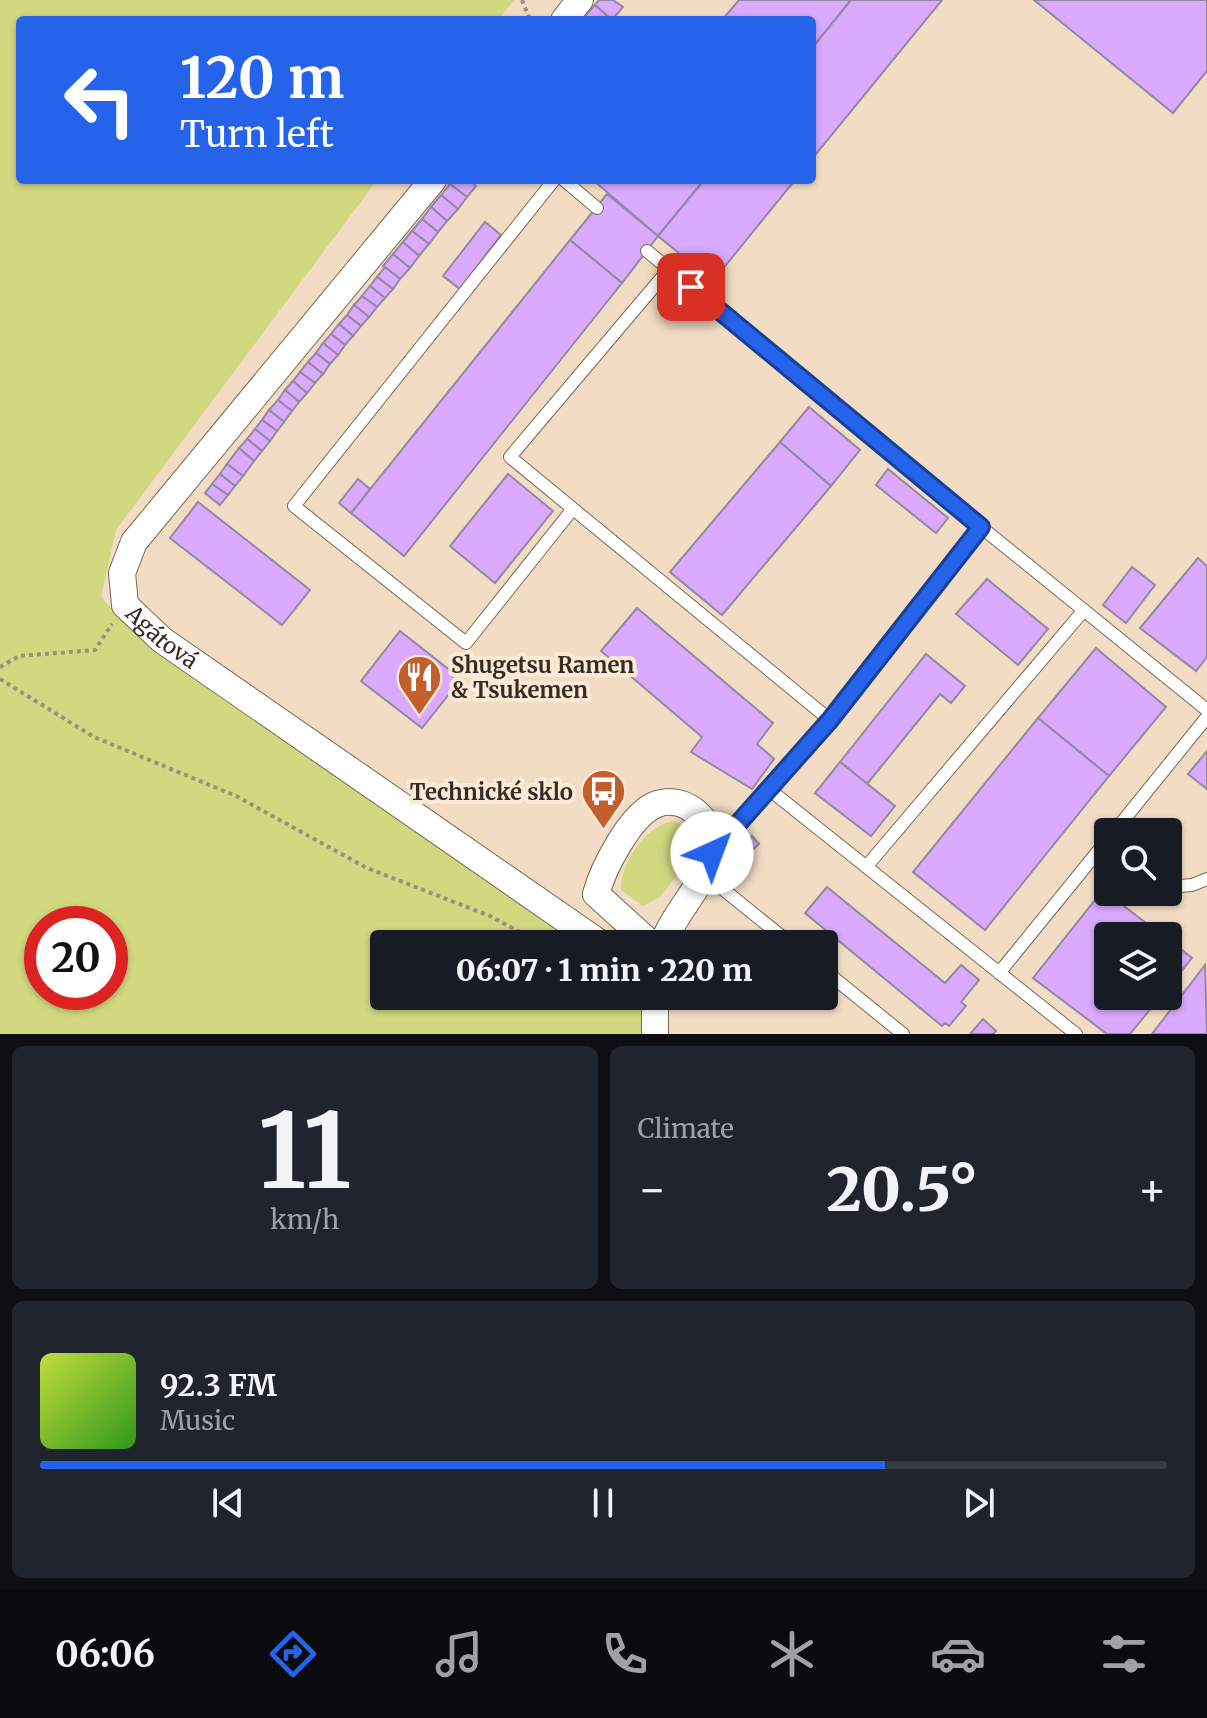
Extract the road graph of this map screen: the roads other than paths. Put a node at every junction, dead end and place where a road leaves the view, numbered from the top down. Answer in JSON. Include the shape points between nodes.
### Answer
{"nodes":[{"id":1,"x":580,"y":0,"type":"edge"},
{"id":2,"x":567,"y":16,"type":"edge"},
{"id":3,"x":430,"y":184,"type":"edge"},
{"id":4,"x":551,"y":184,"type":"edge"},
{"id":5,"x":569,"y":184,"type":"edge"},
{"id":6,"x":597,"y":208,"type":"dead end"},
{"id":7,"x":647,"y":251,"type":"dead end"},
{"id":8,"x":669,"y":269,"type":"junction"},
{"id":9,"x":572,"y":510,"type":"junction"},
{"id":10,"x":981,"y":527,"type":"junction"},
{"id":11,"x":1084,"y":610,"type":"junction"},
{"id":12,"x":1207,"y":710,"type":"edge"},
{"id":13,"x":1207,"y":717,"type":"edge"},
{"id":14,"x":830,"y":720,"type":"junction"},
{"id":15,"x":770,"y":790,"type":"junction"},
{"id":16,"x":1125,"y":818,"type":"edge"},
{"id":17,"x":1094,"y":857,"type":"edge"},
{"id":18,"x":708,"y":863,"type":"junction"},
{"id":19,"x":866,"y":867,"type":"junction"},
{"id":20,"x":1207,"y":879,"type":"edge"},
{"id":21,"x":1182,"y":886,"type":"edge"},
{"id":22,"x":581,"y":930,"type":"edge"},
{"id":23,"x":636,"y":930,"type":"edge"},
{"id":24,"x":668,"y":930,"type":"edge"},
{"id":25,"x":777,"y":930,"type":"edge"},
{"id":26,"x":999,"y":973,"type":"junction"},
{"id":27,"x":838,"y":981,"type":"edge"},
{"id":28,"x":655,"y":1010,"type":"edge"},
{"id":29,"x":655,"y":1034,"type":"edge"},
{"id":30,"x":903,"y":1034,"type":"edge"},
{"id":31,"x":1076,"y":1034,"type":"edge"}],
"edges":[{"from":1,"to":2,"type":"street"},
{"from":3,"to":22,"type":"street","name":"Agátová","via":[[134,542],[122,573],[125,605],[162,640]]},
{"from":4,"to":9,"type":"lane","via":[[294,506],[466,643]]},
{"from":5,"to":6,"type":"lane"},
{"from":7,"to":8,"type":"lane"},
{"from":8,"to":9,"type":"lane","via":[[510,457]]},
{"from":8,"to":10,"type":"lane"},
{"from":9,"to":14,"type":"lane"},
{"from":10,"to":11,"type":"lane"},
{"from":10,"to":14,"type":"lane"},
{"from":11,"to":12,"type":"lane"},
{"from":11,"to":19,"type":"lane"},
{"from":13,"to":16,"type":"lane"},
{"from":14,"to":15,"type":"lane"},
{"from":15,"to":18,"type":"lane"},
{"from":15,"to":19,"type":"lane"},
{"from":17,"to":26,"type":"lane"},
{"from":18,"to":23,"type":"street","via":[[712,833],[703,818],[673,802],[656,804],[619,843],[596,894]]},
{"from":18,"to":24,"type":"street"},
{"from":18,"to":25,"type":"lane"},
{"from":19,"to":26,"type":"lane"},
{"from":20,"to":21,"type":"lane"},
{"from":26,"to":31,"type":"lane"},
{"from":27,"to":30,"type":"lane"},
{"from":28,"to":29,"type":"street"}]}
